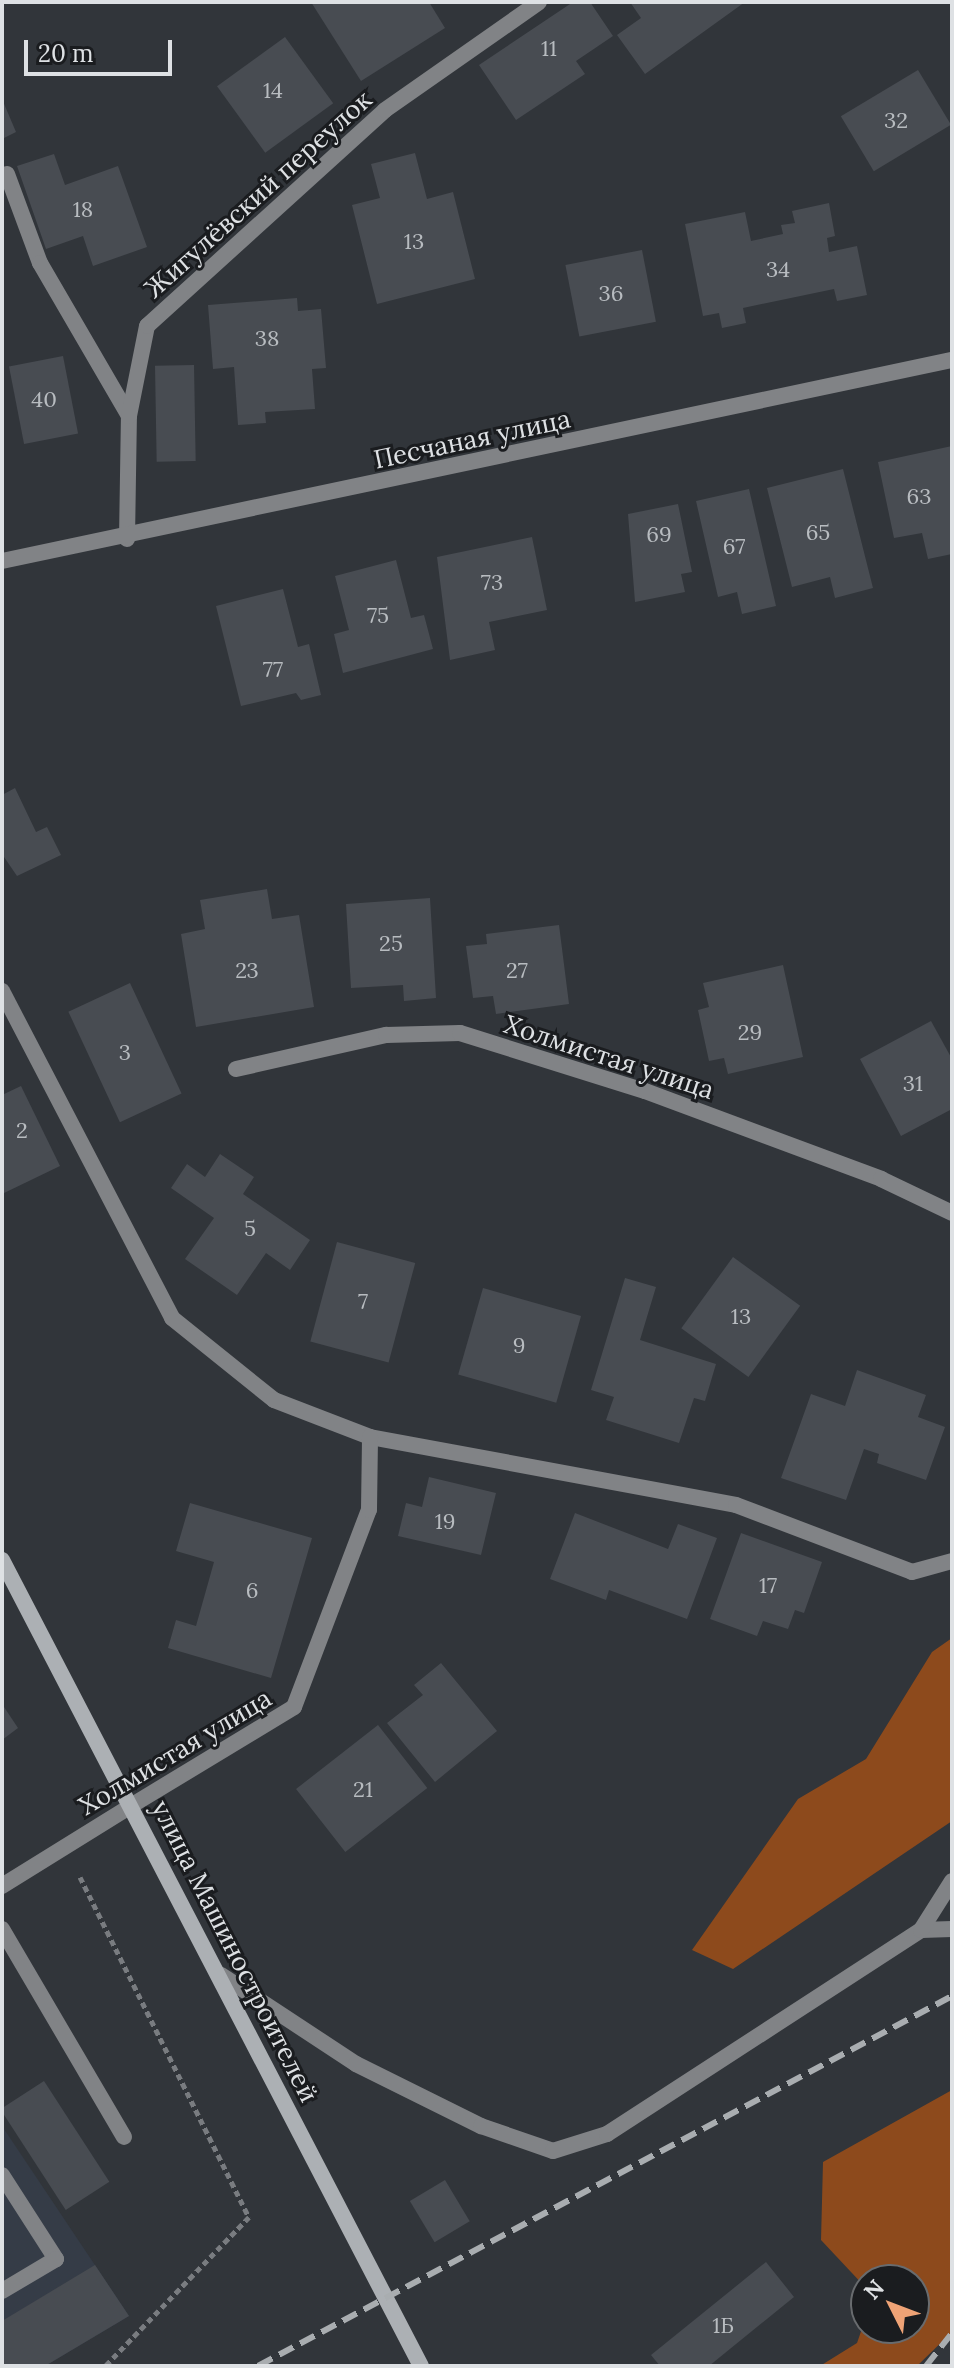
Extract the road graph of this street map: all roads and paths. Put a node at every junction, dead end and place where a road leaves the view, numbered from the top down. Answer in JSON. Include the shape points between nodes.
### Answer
{"nodes":[{"id":1,"x":539,"y":2,"type":"edge"},
{"id":2,"x":7,"y":174,"type":"dead end"},
{"id":3,"x":952,"y":360,"type":"edge"},
{"id":4,"x":129,"y":416,"type":"junction"},
{"id":5,"x":127,"y":539,"type":"junction"},
{"id":6,"x":2,"y":561,"type":"edge"},
{"id":7,"x":2,"y":991,"type":"edge"},
{"id":8,"x":236,"y":1069,"type":"dead end"},
{"id":9,"x":952,"y":1213,"type":"edge"},
{"id":10,"x":370,"y":1437,"type":"junction"},
{"id":11,"x":2,"y":1560,"type":"edge"},
{"id":12,"x":952,"y":1561,"type":"edge"},
{"id":13,"x":134,"y":1804,"type":"junction"},
{"id":14,"x":65,"y":1847,"type":"junction"},
{"id":15,"x":952,"y":1881,"type":"edge"},
{"id":16,"x":2,"y":1886,"type":"edge"},
{"id":17,"x":2,"y":1929,"type":"edge"},
{"id":18,"x":952,"y":1929,"type":"edge"},
{"id":19,"x":921,"y":1930,"type":"junction"},
{"id":20,"x":221,"y":1975,"type":"junction"},
{"id":21,"x":124,"y":2137,"type":"dead end"},
{"id":22,"x":2,"y":2175,"type":"edge"},
{"id":23,"x":2,"y":2291,"type":"edge"},
{"id":24,"x":105,"y":2366,"type":"edge"},
{"id":25,"x":421,"y":2366,"type":"edge"}],
"edges":[{"from":1,"to":4,"type":"street","name":"Жигулёвский переулок","via":[[385,110],[147,326]]},
{"from":2,"to":4,"type":"street","via":[[40,263]]},
{"from":3,"to":5,"type":"street","name":"Песчаная улица"},
{"from":4,"to":5,"type":"street","name":"Жигулёвский переулок"},
{"from":5,"to":6,"type":"street","name":"Песчаная улица"},
{"from":7,"to":10,"type":"street","via":[[172,1318],[274,1400]]},
{"from":8,"to":9,"type":"street","name":"Холмистая улица","via":[[386,1035],[460,1033],[659,1096]]},
{"from":10,"to":12,"type":"street","via":[[736,1505],[912,1572]]},
{"from":10,"to":13,"type":"street","name":"Холмистая улица","via":[[369,1510],[294,1707]]},
{"from":11,"to":13,"type":"street","name":"улица Машиностроителей"},
{"from":13,"to":14,"type":"street","name":"Холмистая улица"},
{"from":13,"to":20,"type":"street","name":"улица Машиностроителей"},
{"from":14,"to":16,"type":"street","name":"Холмистая улица"},
{"from":14,"to":24,"type":"path","via":[[249,2217]]},
{"from":15,"to":19,"type":"street"},
{"from":17,"to":21,"type":"street"},
{"from":18,"to":19,"type":"street"},
{"from":19,"to":20,"type":"street","via":[[607,2134],[553,2151],[481,2126],[356,2064]]},
{"from":20,"to":25,"type":"street","name":"улица Машиностроителей"},
{"from":22,"to":23,"type":"street","via":[[56,2259]]}]}
